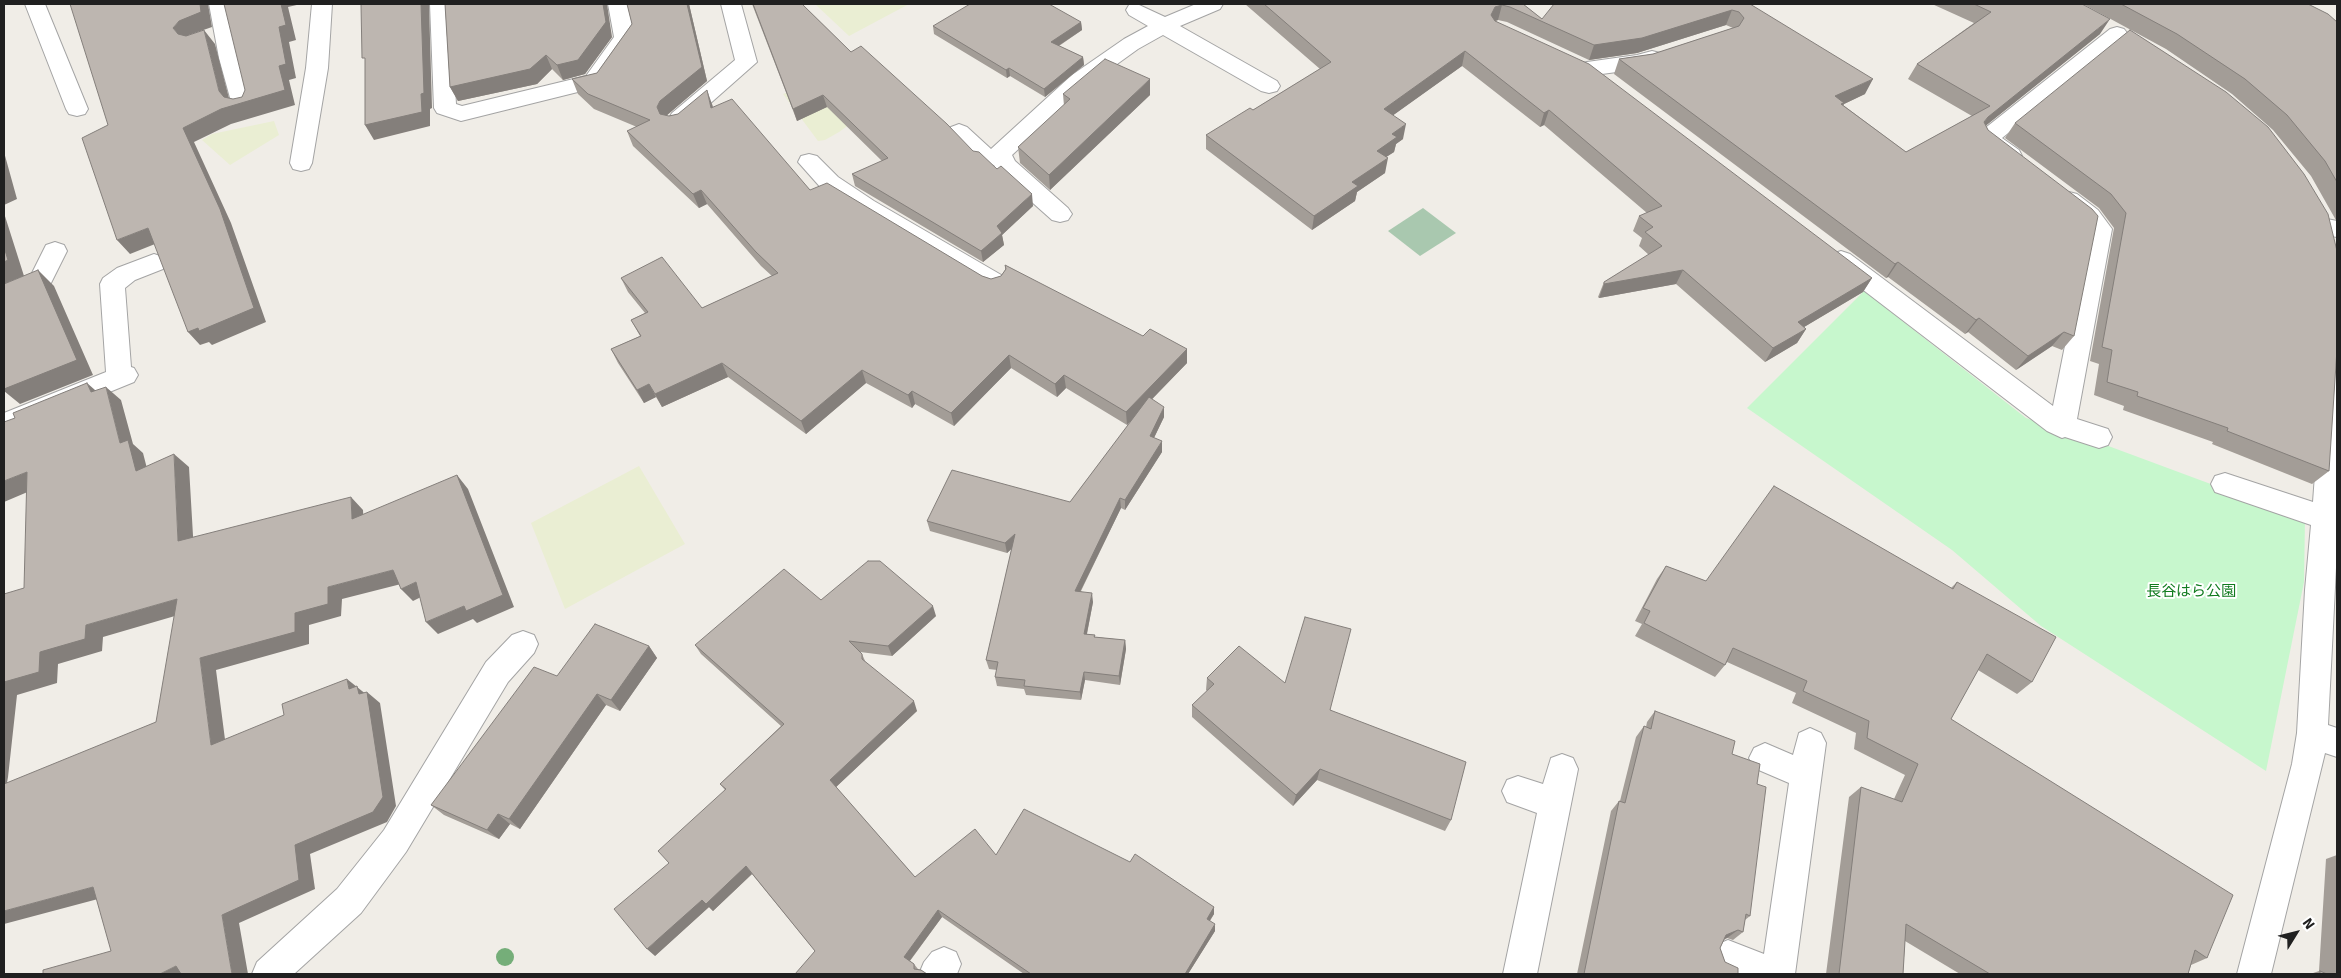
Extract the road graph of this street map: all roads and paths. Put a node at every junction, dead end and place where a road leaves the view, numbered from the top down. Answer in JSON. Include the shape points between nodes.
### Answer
{"nodes":[{"id":1,"x":35,"y":4,"type":"edge"},
{"id":2,"x":219,"y":4,"type":"edge"},
{"id":3,"x":322,"y":4,"type":"edge"},
{"id":4,"x":440,"y":4,"type":"edge"},
{"id":5,"x":618,"y":4,"type":"edge"},
{"id":6,"x":731,"y":4,"type":"edge"},
{"id":7,"x":1213,"y":4,"type":"edge"},
{"id":8,"x":1136,"y":10,"type":"dead end"},
{"id":9,"x":2095,"y":21,"type":"edge"},
{"id":10,"x":1164,"y":26,"type":"junction"},
{"id":11,"x":1673,"y":51,"type":"edge"},
{"id":12,"x":1269,"y":86,"type":"dead end"},
{"id":13,"x":1617,"y":90,"type":"edge"},
{"id":14,"x":243,"y":105,"type":"edge"},
{"id":15,"x":77,"y":109,"type":"dead end"},
{"id":16,"x":675,"y":122,"type":"edge"},
{"id":17,"x":959,"y":132,"type":"dead end"},
{"id":18,"x":1002,"y":158,"type":"junction"},
{"id":19,"x":808,"y":162,"type":"dead end"},
{"id":20,"x":301,"y":163,"type":"dead end"},
{"id":21,"x":2027,"y":168,"type":"edge"},
{"id":22,"x":2050,"y":186,"type":"edge"},
{"id":23,"x":1060,"y":214,"type":"dead end"},
{"id":24,"x":1821,"y":245,"type":"edge"},
{"id":25,"x":55,"y":251,"type":"dead end"},
{"id":26,"x":154,"y":263,"type":"edge"},
{"id":27,"x":994,"y":282,"type":"edge"},
{"id":28,"x":4,"y":296,"type":"edge"},
{"id":29,"x":2337,"y":352,"type":"edge"},
{"id":30,"x":4,"y":424,"type":"edge"},
{"id":31,"x":2062,"y":427,"type":"junction"},
{"id":32,"x":2099,"y":437,"type":"dead end"},
{"id":33,"x":2225,"y":484,"type":"dead end"},
{"id":34,"x":2326,"y":518,"type":"junction"},
{"id":35,"x":523,"y":644,"type":"dead end"},
{"id":36,"x":2325,"y":738,"type":"edge"},
{"id":37,"x":1810,"y":743,"type":"dead end"},
{"id":38,"x":1765,"y":758,"type":"dead end"},
{"id":39,"x":1562,"y":769,"type":"dead end"},
{"id":40,"x":1805,"y":775,"type":"junction"},
{"id":41,"x":1518,"y":791,"type":"dead end"},
{"id":42,"x":1555,"y":804,"type":"junction"},
{"id":43,"x":1728,"y":957,"type":"edge"},
{"id":44,"x":269,"y":974,"type":"edge"},
{"id":45,"x":1520,"y":974,"type":"edge"},
{"id":46,"x":1771,"y":974,"type":"edge"},
{"id":47,"x":1778,"y":974,"type":"edge"},
{"id":48,"x":2254,"y":974,"type":"edge"}],
"edges":[{"from":1,"to":15,"type":"street"},
{"from":2,"to":14,"type":"street","via":[[215,35],[234,70]]},
{"from":3,"to":20,"type":"street"},
{"from":4,"to":5,"type":"street","via":[[445,108],[461,114],[594,81],[625,37]]},
{"from":6,"to":16,"type":"street","via":[[746,62]]},
{"from":7,"to":10,"type":"street"},
{"from":8,"to":10,"type":"street"},
{"from":9,"to":21,"type":"street","via":[[2125,38],[1987,138]]},
{"from":10,"to":12,"type":"street"},
{"from":10,"to":18,"type":"street","via":[[1131,44],[1080,80],[1000,153]]},
{"from":11,"to":13,"type":"street","via":[[1639,62],[1579,65]]},
{"from":17,"to":18,"type":"street","via":[[984,156]]},
{"from":18,"to":23,"type":"street"},
{"from":19,"to":27,"type":"street","via":[[830,183],[866,207]]},
{"from":22,"to":31,"type":"street","via":[[2090,216],[2100,229]]},
{"from":24,"to":31,"type":"street"},
{"from":25,"to":28,"type":"street","via":[[40,281]]},
{"from":26,"to":30,"type":"street","via":[[126,274],[112,284],[122,377]]},
{"from":29,"to":34,"type":"street"},
{"from":31,"to":32,"type":"street"},
{"from":33,"to":34,"type":"street"},
{"from":34,"to":36,"type":"street","via":[[2319,590]]},
{"from":35,"to":44,"type":"street","via":[[497,672],[390,849],[349,901]]},
{"from":36,"to":48,"type":"street","via":[[2308,764]]},
{"from":37,"to":40,"type":"street"},
{"from":38,"to":40,"type":"street"},
{"from":39,"to":42,"type":"street"},
{"from":40,"to":47,"type":"street"},
{"from":41,"to":42,"type":"street"},
{"from":42,"to":45,"type":"street"},
{"from":43,"to":46,"type":"street"}]}
